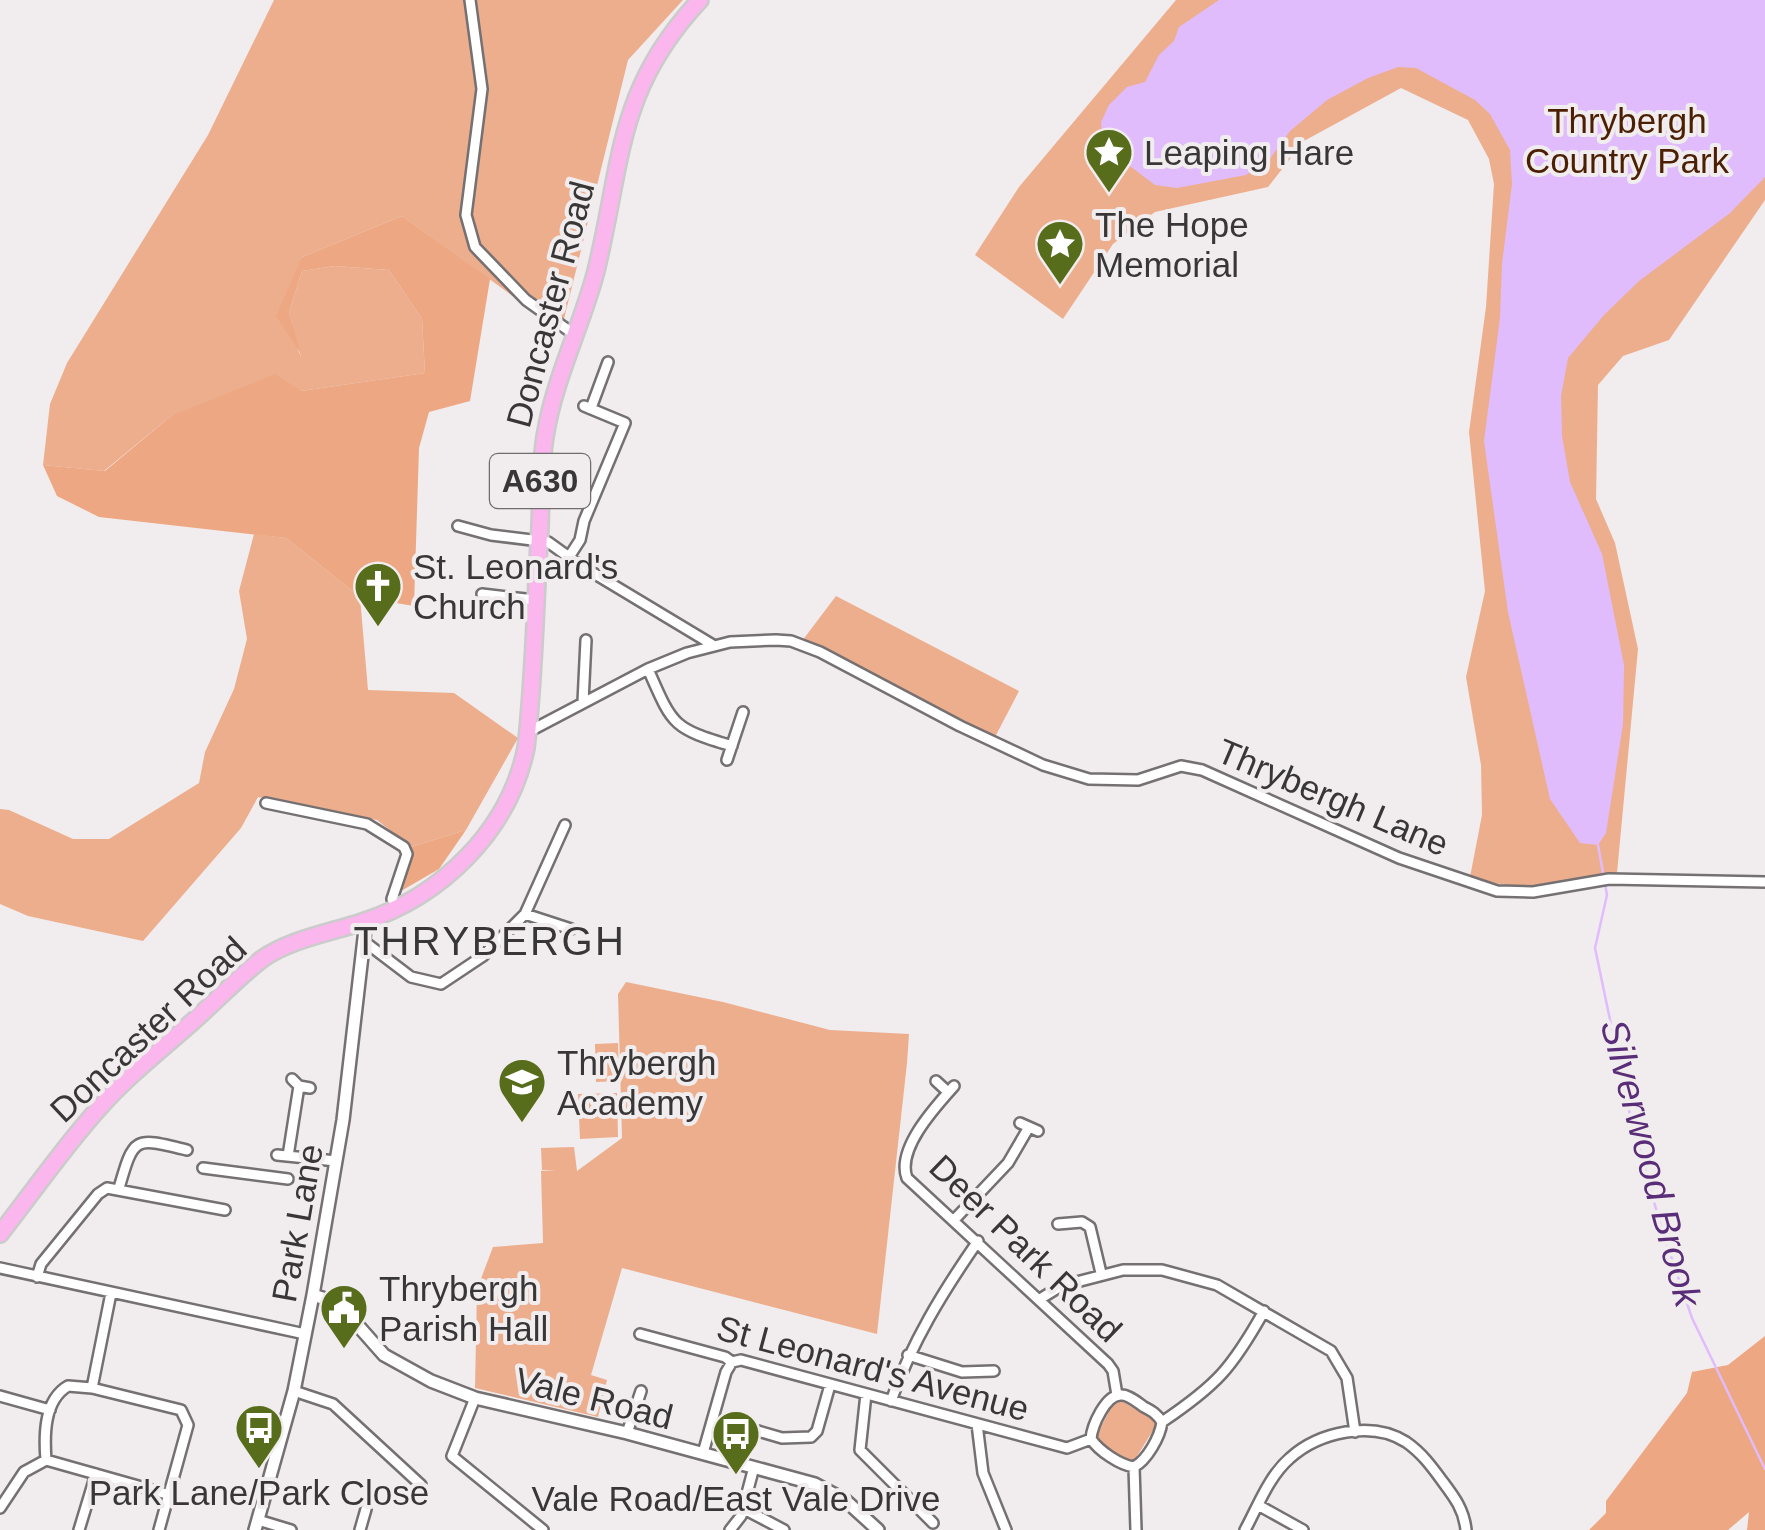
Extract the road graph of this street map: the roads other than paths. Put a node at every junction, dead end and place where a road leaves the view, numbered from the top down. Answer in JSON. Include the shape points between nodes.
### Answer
{"nodes":[{"id":1,"x":470,"y":0,"type":"edge"},
{"id":2,"x":700,"y":0,"type":"edge"},
{"id":3,"x":575,"y":335,"type":"junction"},
{"id":4,"x":608,"y":362,"type":"dead end"},
{"id":5,"x":458,"y":526,"type":"dead end"},
{"id":6,"x":540,"y":540,"type":"junction"},
{"id":7,"x":569,"y":558,"type":"junction"},
{"id":8,"x":482,"y":594,"type":"dead end"},
{"id":9,"x":535,"y":600,"type":"junction"},
{"id":10,"x":586,"y":640,"type":"dead end"},
{"id":11,"x":713,"y":645,"type":"junction"},
{"id":12,"x":648,"y":670,"type":"junction"},
{"id":13,"x":582,"y":702,"type":"junction"},
{"id":14,"x":743,"y":712,"type":"dead end"},
{"id":15,"x":528,"y":732,"type":"junction"},
{"id":16,"x":732,"y":746,"type":"junction"},
{"id":17,"x":727,"y":760,"type":"dead end"},
{"id":18,"x":266,"y":803,"type":"dead end"},
{"id":19,"x":566,"y":826,"type":"dead end"},
{"id":20,"x":1765,"y":882,"type":"edge"},
{"id":21,"x":392,"y":899,"type":"dead end"},
{"id":22,"x":525,"y":914,"type":"junction"},
{"id":23,"x":366,"y":921,"type":"junction"},
{"id":24,"x":571,"y":929,"type":"dead end"},
{"id":25,"x":365,"y":942,"type":"junction"},
{"id":26,"x":936,"y":1081,"type":"dead end"},
{"id":27,"x":301,"y":1084,"type":"dead end"},
{"id":28,"x":1029,"y":1127,"type":"dead end"},
{"id":29,"x":186,"y":1150,"type":"dead end"},
{"id":30,"x":282,"y":1156,"type":"junction"},
{"id":31,"x":336,"y":1161,"type":"junction"},
{"id":32,"x":203,"y":1168,"type":"dead end"},
{"id":33,"x":119,"y":1188,"type":"junction"},
{"id":34,"x":224,"y":1210,"type":"dead end"},
{"id":35,"x":954,"y":1220,"type":"junction"},
{"id":36,"x":1058,"y":1224,"type":"dead end"},
{"id":37,"x":0,"y":1234,"type":"edge"},
{"id":38,"x":978,"y":1242,"type":"junction"},
{"id":39,"x":0,"y":1268,"type":"edge"},
{"id":40,"x":1100,"y":1274,"type":"junction"},
{"id":41,"x":37,"y":1276,"type":"junction"},
{"id":42,"x":111,"y":1294,"type":"junction"},
{"id":43,"x":313,"y":1296,"type":"junction"},
{"id":44,"x":1040,"y":1299,"type":"junction"},
{"id":45,"x":1264,"y":1311,"type":"junction"},
{"id":46,"x":305,"y":1334,"type":"junction"},
{"id":47,"x":640,"y":1334,"type":"dead end"},
{"id":48,"x":908,"y":1355,"type":"junction"},
{"id":49,"x":732,"y":1362,"type":"junction"},
{"id":50,"x":994,"y":1372,"type":"dead end"},
{"id":51,"x":830,"y":1384,"type":"junction"},
{"id":52,"x":92,"y":1388,"type":"junction"},
{"id":53,"x":294,"y":1391,"type":"junction"},
{"id":54,"x":641,"y":1391,"type":"dead end"},
{"id":55,"x":866,"y":1394,"type":"junction"},
{"id":56,"x":1117,"y":1395,"type":"junction"},
{"id":57,"x":0,"y":1396,"type":"edge"},
{"id":58,"x":475,"y":1398,"type":"junction"},
{"id":59,"x":891,"y":1401,"type":"junction"},
{"id":60,"x":50,"y":1410,"type":"junction"},
{"id":61,"x":1162,"y":1422,"type":"junction"},
{"id":62,"x":977,"y":1424,"type":"junction"},
{"id":63,"x":758,"y":1431,"type":"dead end"},
{"id":64,"x":1355,"y":1432,"type":"junction"},
{"id":65,"x":627,"y":1434,"type":"junction"},
{"id":66,"x":1090,"y":1439,"type":"junction"},
{"id":67,"x":703,"y":1454,"type":"junction"},
{"id":68,"x":46,"y":1460,"type":"junction"},
{"id":69,"x":1134,"y":1467,"type":"junction"},
{"id":70,"x":754,"y":1468,"type":"junction"},
{"id":71,"x":96,"y":1474,"type":"junction"},
{"id":72,"x":422,"y":1486,"type":"dead end"},
{"id":73,"x":170,"y":1494,"type":"junction"},
{"id":74,"x":1258,"y":1505,"type":"junction"},
{"id":75,"x":0,"y":1508,"type":"edge"},
{"id":76,"x":744,"y":1509,"type":"junction"},
{"id":77,"x":366,"y":1510,"type":"dead end"},
{"id":78,"x":934,"y":1522,"type":"dead end"},
{"id":79,"x":256,"y":1525,"type":"edge"},
{"id":80,"x":80,"y":1530,"type":"edge"},
{"id":81,"x":159,"y":1530,"type":"edge"},
{"id":82,"x":291,"y":1530,"type":"edge"},
{"id":83,"x":360,"y":1530,"type":"edge"},
{"id":84,"x":542,"y":1530,"type":"edge"},
{"id":85,"x":730,"y":1530,"type":"edge"},
{"id":86,"x":784,"y":1530,"type":"edge"},
{"id":87,"x":878,"y":1530,"type":"edge"},
{"id":88,"x":1006,"y":1530,"type":"edge"},
{"id":89,"x":1136,"y":1530,"type":"edge"},
{"id":90,"x":1245,"y":1530,"type":"edge"},
{"id":91,"x":1303,"y":1530,"type":"edge"},
{"id":92,"x":1466,"y":1530,"type":"edge"}],
"edges":[{"from":1,"to":3,"type":"street","via":[[482,88],[466,216],[475,247],[526,300]]},
{"from":2,"to":3,"type":"main road","name":"Doncaster Road","number":"A630","via":[[657,53],[637,91]]},
{"from":3,"to":6,"type":"main road","name":"Doncaster Road","number":"A630","via":[[544,441]]},
{"from":4,"to":7,"type":"street","via":[[588,407],[626,421]]},
{"from":5,"to":6,"type":"street"},
{"from":6,"to":7,"type":"street"},
{"from":6,"to":9,"type":"main road","name":"Doncaster Road","number":"A630"},
{"from":7,"to":11,"type":"street"},
{"from":8,"to":9,"type":"street"},
{"from":9,"to":15,"type":"main road","name":"Doncaster Road","number":"A630"},
{"from":10,"to":13,"type":"street"},
{"from":11,"to":12,"type":"street"},
{"from":11,"to":20,"type":"street","name":"Thrybergh Lane","via":[[791,641],[1043,765],[1089,780],[1124,782],[1170,767],[1202,770],[1399,858],[1497,891],[1609,879]]},
{"from":12,"to":13,"type":"street"},
{"from":12,"to":16,"type":"street","via":[[677,726]]},
{"from":13,"to":15,"type":"street"},
{"from":14,"to":16,"type":"street"},
{"from":15,"to":23,"type":"main road","name":"Doncaster Road","number":"A630","via":[[516,779],[476,848],[428,892]]},
{"from":16,"to":17,"type":"street"},
{"from":18,"to":21,"type":"street","via":[[367,824],[404,847]]},
{"from":19,"to":22,"type":"street"},
{"from":22,"to":24,"type":"street"},
{"from":22,"to":25,"type":"street","via":[[482,956],[440,984],[411,977]]},
{"from":23,"to":25,"type":"street","name":"Park Lane"},
{"from":23,"to":37,"type":"main road","name":"Doncaster Road","number":"A630","via":[[278,950],[247,972],[101,1106]]},
{"from":25,"to":31,"type":"street","name":"Park Lane"},
{"from":26,"to":35,"type":"street","name":"Deer Park Road","via":[[951,1089],[920,1129],[904,1170]]},
{"from":27,"to":30,"type":"street"},
{"from":28,"to":35,"type":"street","via":[[1008,1164]]},
{"from":29,"to":33,"type":"street","via":[[137,1145]]},
{"from":30,"to":31,"type":"street"},
{"from":30,"to":32,"type":"street","via":[[284,1178]]},
{"from":31,"to":43,"type":"street","name":"Park Lane"},
{"from":33,"to":34,"type":"street"},
{"from":33,"to":41,"type":"street","via":[[98,1194]]},
{"from":35,"to":38,"type":"street","name":"Deer Park Road"},
{"from":36,"to":40,"type":"street","via":[[1090,1227]]},
{"from":38,"to":44,"type":"street","name":"Deer Park Road"},
{"from":38,"to":48,"type":"street"},
{"from":39,"to":41,"type":"street"},
{"from":40,"to":44,"type":"street"},
{"from":40,"to":45,"type":"street","via":[[1180,1273],[1217,1284]]},
{"from":41,"to":42,"type":"street"},
{"from":42,"to":46,"type":"street"},
{"from":42,"to":52,"type":"street"},
{"from":43,"to":46,"type":"street","name":"Park Lane"},
{"from":43,"to":58,"type":"street","name":"Vale Road","via":[[338,1302],[394,1363]]},
{"from":44,"to":56,"type":"street","name":"Deer Park Road","via":[[1108,1364]]},
{"from":45,"to":61,"type":"street","via":[[1219,1379]]},
{"from":45,"to":64,"type":"street","via":[[1332,1351],[1347,1378]]},
{"from":46,"to":53,"type":"street","name":"Park Lane"},
{"from":47,"to":49,"type":"street","name":"St Leonard's Avenue"},
{"from":48,"to":50,"type":"street","via":[[962,1372]]},
{"from":48,"to":59,"type":"street"},
{"from":49,"to":51,"type":"street","name":"St Leonard's Avenue"},
{"from":49,"to":67,"type":"street"},
{"from":51,"to":55,"type":"street","name":"St Leonard's Avenue"},
{"from":51,"to":63,"type":"street","via":[[812,1438]]},
{"from":52,"to":60,"type":"street","via":[[61,1390]]},
{"from":52,"to":73,"type":"street","via":[[185,1414]]},
{"from":53,"to":72,"type":"street","via":[[333,1404]]},
{"from":53,"to":79,"type":"street","name":"Park Lane"},
{"from":54,"to":65,"type":"street"},
{"from":55,"to":59,"type":"street","name":"St Leonard's Avenue"},
{"from":55,"to":78,"type":"street","via":[[860,1450]]},
{"from":56,"to":61,"type":"street"},
{"from":56,"to":66,"type":"street"},
{"from":57,"to":60,"type":"street"},
{"from":58,"to":65,"type":"street","name":"Vale Road"},
{"from":58,"to":84,"type":"street","via":[[452,1456]]},
{"from":59,"to":62,"type":"street","name":"St Leonard's Avenue"},
{"from":60,"to":68,"type":"street"},
{"from":61,"to":69,"type":"street"},
{"from":62,"to":66,"type":"street","name":"St Leonard's Avenue","via":[[1066,1448]]},
{"from":62,"to":88,"type":"street","via":[[983,1473]]},
{"from":64,"to":74,"type":"street","via":[[1321,1438],[1292,1456]]},
{"from":64,"to":92,"type":"street","via":[[1394,1436],[1420,1453],[1460,1505]]},
{"from":65,"to":67,"type":"street","name":"Vale Road"},
{"from":66,"to":69,"type":"street"},
{"from":67,"to":70,"type":"street","name":"Vale Road"},
{"from":68,"to":71,"type":"street"},
{"from":68,"to":75,"type":"street","via":[[24,1472]]},
{"from":69,"to":89,"type":"street"},
{"from":70,"to":76,"type":"street"},
{"from":70,"to":87,"type":"street","name":"Vale Road","via":[[831,1491]]},
{"from":71,"to":73,"type":"street"},
{"from":71,"to":80,"type":"street"},
{"from":73,"to":81,"type":"street"},
{"from":74,"to":90,"type":"street"},
{"from":74,"to":91,"type":"street"},
{"from":76,"to":85,"type":"street"},
{"from":76,"to":86,"type":"street"},
{"from":77,"to":83,"type":"street"},
{"from":79,"to":82,"type":"street"}]}
